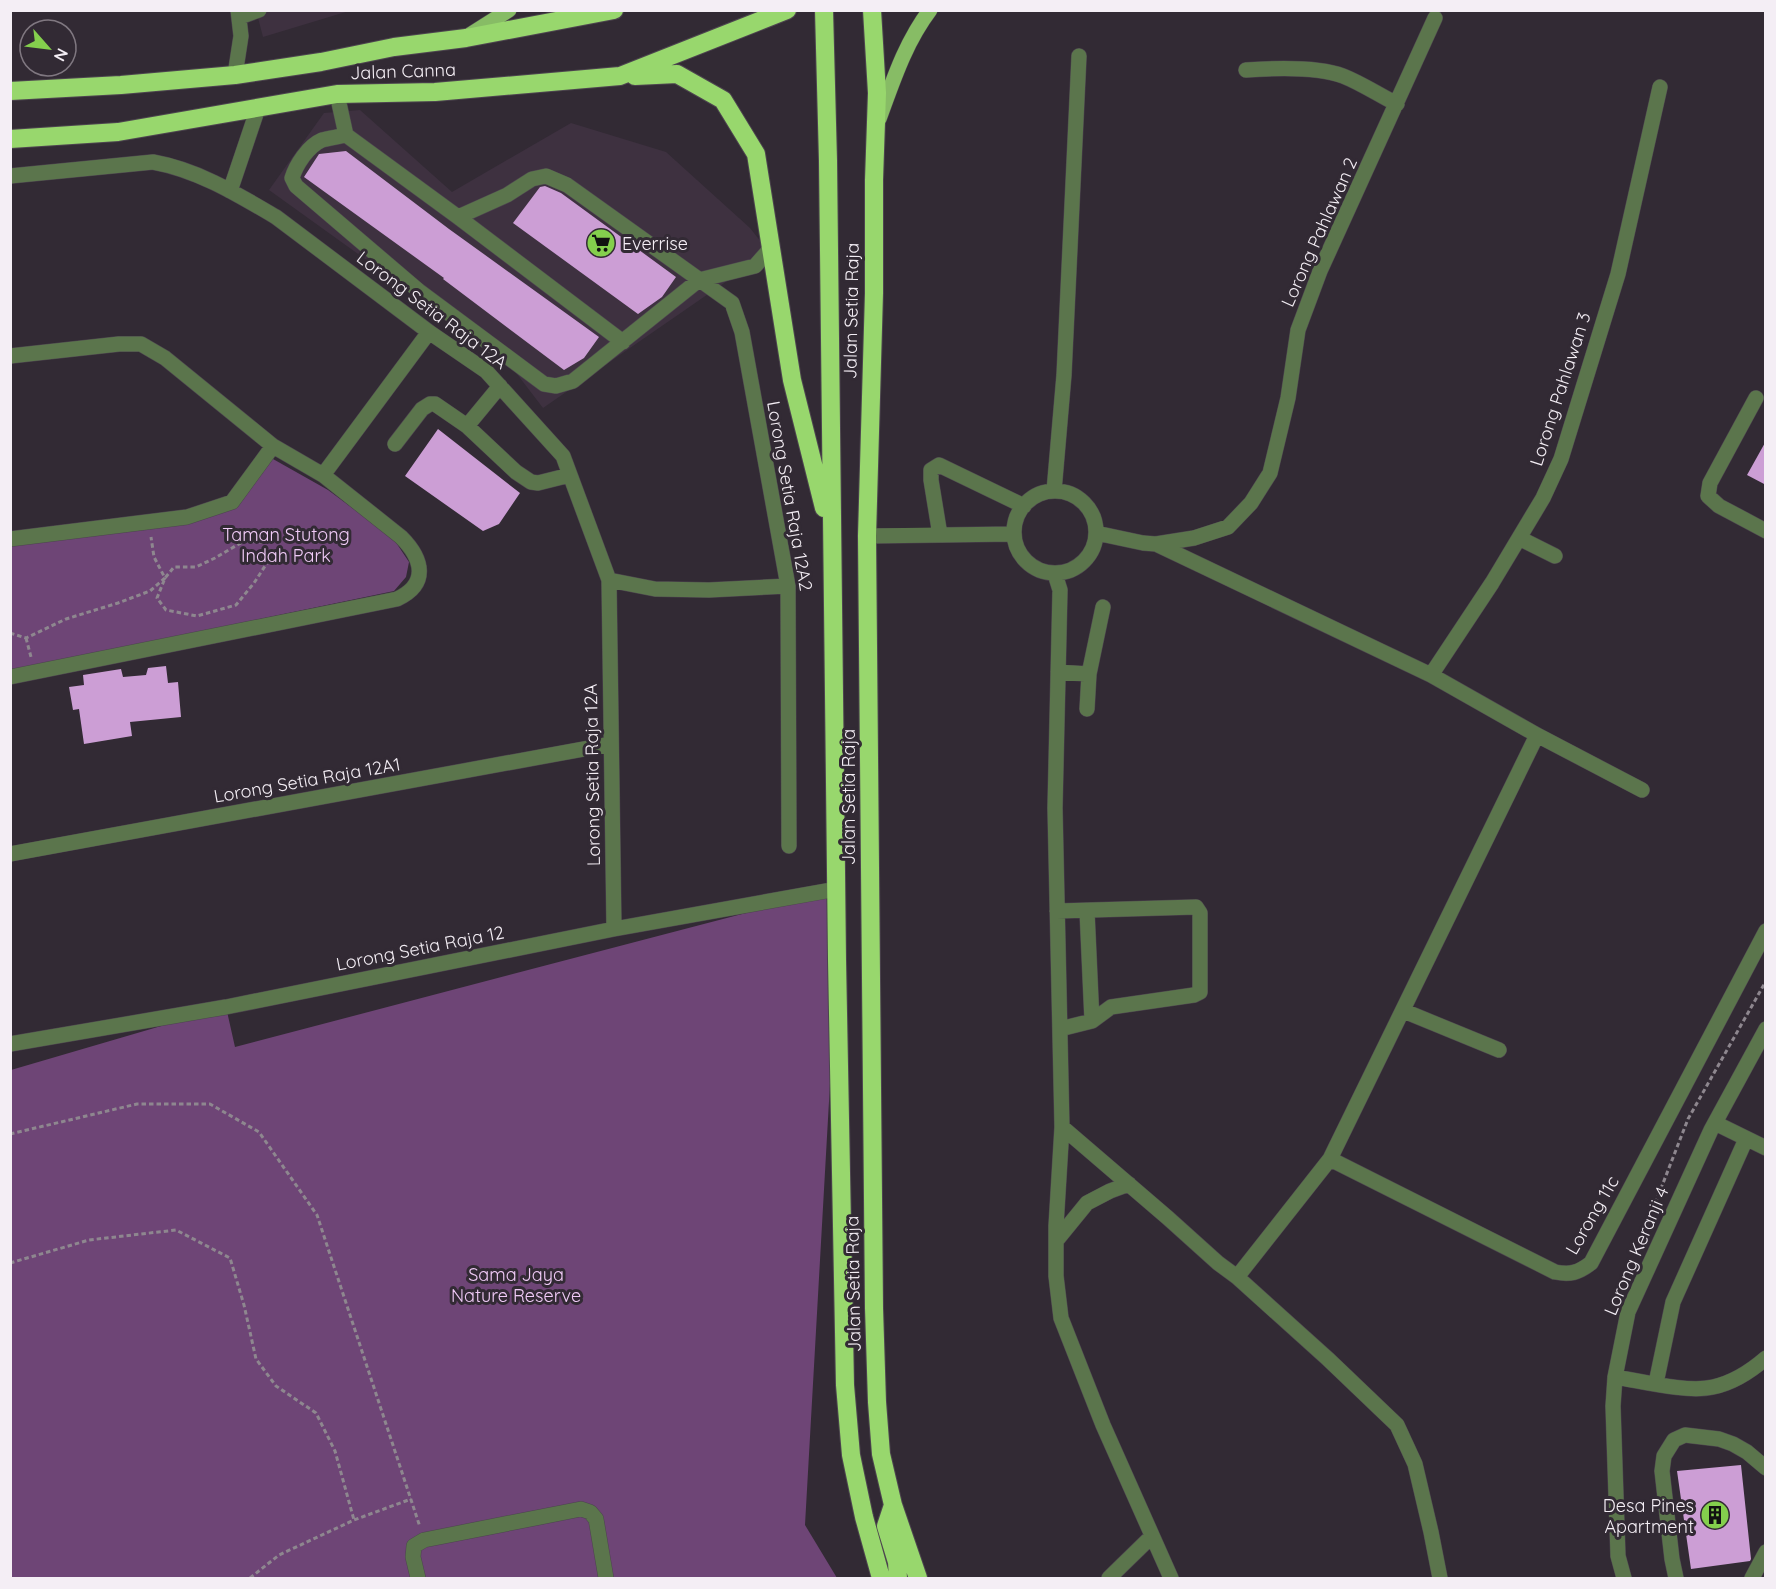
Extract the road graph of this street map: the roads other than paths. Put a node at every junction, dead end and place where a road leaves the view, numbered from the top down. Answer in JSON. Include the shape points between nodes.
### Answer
{"nodes":[{"id":1,"x":259,"y":10,"type":"edge"},
{"id":2,"x":509,"y":10,"type":"edge"},
{"id":3,"x":614,"y":10,"type":"edge"},
{"id":4,"x":787,"y":10,"type":"edge"},
{"id":5,"x":824,"y":10,"type":"edge"},
{"id":6,"x":872,"y":10,"type":"edge"},
{"id":7,"x":930,"y":10,"type":"edge"},
{"id":8,"x":239,"y":14,"type":"edge"},
{"id":9,"x":1435,"y":18,"type":"dead end"},
{"id":10,"x":466,"y":38,"type":"junction"},
{"id":11,"x":1079,"y":56,"type":"dead end"},
{"id":12,"x":1246,"y":70,"type":"dead end"},
{"id":13,"x":235,"y":75,"type":"junction"},
{"id":14,"x":620,"y":76,"type":"junction"},
{"id":15,"x":1660,"y":87,"type":"dead end"},
{"id":16,"x":10,"y":91,"type":"edge"},
{"id":17,"x":337,"y":94,"type":"junction"},
{"id":18,"x":1397,"y":104,"type":"junction"},
{"id":19,"x":258,"y":108,"type":"junction"},
{"id":20,"x":876,"y":124,"type":"junction"},
{"id":21,"x":346,"y":135,"type":"junction"},
{"id":22,"x":10,"y":139,"type":"edge"},
{"id":23,"x":10,"y":176,"type":"edge"},
{"id":24,"x":230,"y":191,"type":"junction"},
{"id":25,"x":458,"y":217,"type":"junction"},
{"id":26,"x":771,"y":248,"type":"junction"},
{"id":27,"x":699,"y":280,"type":"junction"},
{"id":28,"x":419,"y":291,"type":"junction"},
{"id":29,"x":403,"y":312,"type":"junction"},
{"id":30,"x":429,"y":332,"type":"junction"},
{"id":31,"x":623,"y":342,"type":"junction"},
{"id":32,"x":10,"y":356,"type":"edge"},
{"id":33,"x":500,"y":386,"type":"junction"},
{"id":34,"x":1756,"y":398,"type":"dead end"},
{"id":35,"x":467,"y":426,"type":"junction"},
{"id":36,"x":395,"y":444,"type":"dead end"},
{"id":37,"x":273,"y":446,"type":"junction"},
{"id":38,"x":323,"y":475,"type":"junction"},
{"id":39,"x":570,"y":475,"type":"junction"},
{"id":40,"x":1054,"y":491,"type":"junction"},
{"id":41,"x":1024,"y":506,"type":"junction"},
{"id":42,"x":1766,"y":531,"type":"edge"},
{"id":43,"x":1096,"y":532,"type":"junction"},
{"id":44,"x":1014,"y":534,"type":"junction"},
{"id":45,"x":939,"y":535,"type":"junction"},
{"id":46,"x":867,"y":536,"type":"junction"},
{"id":47,"x":831,"y":538,"type":"junction"},
{"id":48,"x":1519,"y":538,"type":"junction"},
{"id":49,"x":10,"y":539,"type":"edge"},
{"id":50,"x":1156,"y":544,"type":"junction"},
{"id":51,"x":1555,"y":556,"type":"dead end"},
{"id":52,"x":1055,"y":574,"type":"junction"},
{"id":53,"x":609,"y":580,"type":"junction"},
{"id":54,"x":788,"y":586,"type":"junction"},
{"id":55,"x":1103,"y":607,"type":"dead end"},
{"id":56,"x":1058,"y":672,"type":"junction"},
{"id":57,"x":1089,"y":674,"type":"junction"},
{"id":58,"x":1431,"y":675,"type":"junction"},
{"id":59,"x":10,"y":677,"type":"edge"},
{"id":60,"x":1087,"y":709,"type":"dead end"},
{"id":61,"x":1537,"y":735,"type":"junction"},
{"id":62,"x":611,"y":744,"type":"junction"},
{"id":63,"x":1642,"y":790,"type":"dead end"},
{"id":64,"x":789,"y":846,"type":"dead end"},
{"id":65,"x":10,"y":854,"type":"edge"},
{"id":66,"x":837,"y":889,"type":"junction"},
{"id":67,"x":1057,"y":911,"type":"junction"},
{"id":68,"x":1087,"y":911,"type":"junction"},
{"id":69,"x":614,"y":929,"type":"junction"},
{"id":70,"x":1766,"y":931,"type":"edge"},
{"id":71,"x":1404,"y":1011,"type":"junction"},
{"id":72,"x":1092,"y":1021,"type":"junction"},
{"id":73,"x":1060,"y":1029,"type":"junction"},
{"id":74,"x":1766,"y":1029,"type":"edge"},
{"id":75,"x":10,"y":1044,"type":"edge"},
{"id":76,"x":1499,"y":1050,"type":"dead end"},
{"id":77,"x":1715,"y":1123,"type":"junction"},
{"id":78,"x":1062,"y":1127,"type":"junction"},
{"id":79,"x":1746,"y":1138,"type":"junction"},
{"id":80,"x":1766,"y":1148,"type":"edge"},
{"id":81,"x":1330,"y":1158,"type":"junction"},
{"id":82,"x":1129,"y":1184,"type":"junction"},
{"id":83,"x":1056,"y":1241,"type":"junction"},
{"id":84,"x":1237,"y":1277,"type":"junction"},
{"id":85,"x":1766,"y":1358,"type":"edge"},
{"id":86,"x":1615,"y":1377,"type":"junction"},
{"id":87,"x":1656,"y":1383,"type":"junction"},
{"id":88,"x":1766,"y":1468,"type":"edge"},
{"id":89,"x":893,"y":1505,"type":"junction"},
{"id":90,"x":1152,"y":1536,"type":"junction"},
{"id":91,"x":1766,"y":1552,"type":"edge"},
{"id":92,"x":418,"y":1578,"type":"edge"},
{"id":93,"x":606,"y":1578,"type":"edge"},
{"id":94,"x":881,"y":1578,"type":"edge"},
{"id":95,"x":898,"y":1578,"type":"edge"},
{"id":96,"x":918,"y":1578,"type":"edge"},
{"id":97,"x":1109,"y":1578,"type":"edge"},
{"id":98,"x":1171,"y":1578,"type":"edge"},
{"id":99,"x":1440,"y":1578,"type":"edge"},
{"id":100,"x":1624,"y":1578,"type":"edge"},
{"id":101,"x":1676,"y":1578,"type":"edge"},
{"id":102,"x":1752,"y":1578,"type":"edge"}],
"edges":[{"from":1,"to":8,"type":"street"},
{"from":2,"to":10,"type":"main road"},
{"from":3,"to":10,"type":"highway","name":"Jalan Canna"},
{"from":4,"to":14,"type":"highway","name":"Jalan Canna"},
{"from":5,"to":47,"type":"highway","name":"Jalan Setia Raja"},
{"from":6,"to":20,"type":"highway","name":"Jalan Setia Raja"},
{"from":7,"to":20,"type":"main road","via":[[903,55]]},
{"from":8,"to":13,"type":"street","via":[[241,36]]},
{"from":9,"to":18,"type":"street","name":"Lorong Pahlawan 2"},
{"from":10,"to":13,"type":"highway","name":"Jalan Canna"},
{"from":11,"to":40,"type":"street","via":[[1064,375]]},
{"from":12,"to":18,"type":"street","via":[[1329,72]]},
{"from":13,"to":16,"type":"highway","name":"Jalan Canna"},
{"from":14,"to":17,"type":"highway","name":"Jalan Canna","via":[[435,92]]},
{"from":14,"to":26,"type":"highway","via":[[677,74],[723,100],[756,154]]},
{"from":15,"to":48,"type":"street","name":"Lorong Pahlawan 3","via":[[1618,274],[1561,459]]},
{"from":17,"to":19,"type":"highway","name":"Jalan Canna"},
{"from":17,"to":21,"type":"street"},
{"from":18,"to":50,"type":"street","name":"Lorong Pahlawan 2","via":[[1320,271],[1298,330],[1288,398],[1270,473],[1251,503],[1228,527]]},
{"from":19,"to":22,"type":"highway","name":"Jalan Canna","via":[[118,132]]},
{"from":19,"to":24,"type":"street"},
{"from":20,"to":46,"type":"highway","name":"Jalan Setia Raja"},
{"from":21,"to":25,"type":"street"},
{"from":21,"to":28,"type":"street","via":[[311,147],[292,178],[296,186]]},
{"from":23,"to":24,"type":"street","name":"Lorong Setia Raja 12A","via":[[153,162],[197,174]]},
{"from":24,"to":29,"type":"street","name":"Lorong Setia Raja 12A","via":[[276,217]]},
{"from":25,"to":27,"type":"street","name":"Lorong Setia Raja 12A2","via":[[532,179],[546,176],[567,186]]},
{"from":25,"to":31,"type":"street"},
{"from":26,"to":27,"type":"street","via":[[754,266]]},
{"from":26,"to":47,"type":"highway","via":[[792,380]]},
{"from":27,"to":31,"type":"street"},
{"from":27,"to":54,"type":"street","name":"Lorong Setia Raja 12A2","via":[[732,303],[742,332]]},
{"from":28,"to":29,"type":"street"},
{"from":28,"to":31,"type":"street","via":[[544,384],[556,386],[573,381]]},
{"from":29,"to":30,"type":"street","name":"Lorong Setia Raja 12A"},
{"from":30,"to":33,"type":"street","name":"Lorong Setia Raja 12A","via":[[486,371]]},
{"from":30,"to":38,"type":"street"},
{"from":32,"to":37,"type":"street","via":[[141,344],[165,358]]},
{"from":33,"to":35,"type":"street"},
{"from":33,"to":39,"type":"street","name":"Lorong Setia Raja 12A","via":[[563,456]]},
{"from":34,"to":42,"type":"street","via":[[1710,483],[1708,496]]},
{"from":35,"to":36,"type":"street","via":[[430,404]]},
{"from":35,"to":39,"type":"street","via":[[531,482]]},
{"from":37,"to":38,"type":"street"},
{"from":37,"to":49,"type":"street","via":[[232,502],[187,517]]},
{"from":38,"to":59,"type":"street","via":[[410,546],[420,568],[418,579],[407,594]]},
{"from":39,"to":53,"type":"street","name":"Lorong Setia Raja 12A"},
{"from":40,"to":41,"type":"street","via":[[1032,498]]},
{"from":40,"to":43,"type":"street","via":[[1075,496],[1091,511]]},
{"from":41,"to":44,"type":"street","via":[[1016,519]]},
{"from":41,"to":45,"type":"street","via":[[939,465],[932,470],[931,480]]},
{"from":43,"to":50,"type":"street"},
{"from":43,"to":52,"type":"street","via":[[1091,553],[1076,568]]},
{"from":44,"to":45,"type":"street"},
{"from":44,"to":52,"type":"street","via":[[1020,554],[1034,569]]},
{"from":45,"to":46,"type":"street"},
{"from":46,"to":89,"type":"highway","name":"Jalan Setia Raja","via":[[874,1308],[881,1454]]},
{"from":47,"to":66,"type":"highway","name":"Jalan Setia Raja"},
{"from":48,"to":51,"type":"street"},
{"from":48,"to":58,"type":"street","name":"Lorong Pahlawan 3"},
{"from":50,"to":58,"type":"street"},
{"from":52,"to":56,"type":"street","via":[[1060,590]]},
{"from":53,"to":54,"type":"street","via":[[656,589]]},
{"from":53,"to":62,"type":"street","name":"Lorong Setia Raja 12A"},
{"from":54,"to":64,"type":"street","name":"Lorong Setia Raja 12A2"},
{"from":55,"to":57,"type":"street"},
{"from":56,"to":57,"type":"street"},
{"from":56,"to":67,"type":"street"},
{"from":57,"to":60,"type":"street"},
{"from":58,"to":61,"type":"street"},
{"from":61,"to":63,"type":"street"},
{"from":61,"to":71,"type":"street"},
{"from":62,"to":65,"type":"street","name":"Lorong Setia Raja 12A1"},
{"from":62,"to":69,"type":"street","name":"Lorong Setia Raja 12A"},
{"from":66,"to":69,"type":"street","name":"Lorong Setia Raja 12"},
{"from":66,"to":94,"type":"highway","name":"Jalan Setia Raja","via":[[845,1385],[851,1455]]},
{"from":67,"to":68,"type":"street"},
{"from":67,"to":73,"type":"street"},
{"from":68,"to":72,"type":"street"},
{"from":68,"to":72,"type":"street","via":[[1196,907],[1200,913],[1200,992],[1111,1007]]},
{"from":69,"to":75,"type":"street","name":"Lorong Setia Raja 12","via":[[226,1007]]},
{"from":70,"to":81,"type":"street","name":"Lorong 11c","via":[[1591,1263],[1580,1271],[1568,1275],[1555,1272]]},
{"from":71,"to":76,"type":"street"},
{"from":71,"to":81,"type":"street"},
{"from":72,"to":73,"type":"street"},
{"from":73,"to":78,"type":"street"},
{"from":74,"to":77,"type":"street","name":"Lorong Keranji 4"},
{"from":77,"to":79,"type":"street"},
{"from":77,"to":86,"type":"street","name":"Lorong Keranji 4","via":[[1628,1312]]},
{"from":78,"to":82,"type":"street"},
{"from":78,"to":83,"type":"street"},
{"from":79,"to":80,"type":"street"},
{"from":79,"to":87,"type":"street","via":[[1673,1302]]},
{"from":81,"to":84,"type":"street"},
{"from":82,"to":83,"type":"street","via":[[1088,1203]]},
{"from":82,"to":84,"type":"street"},
{"from":83,"to":90,"type":"street","via":[[1060,1317]]},
{"from":84,"to":99,"type":"street","via":[[1397,1425],[1415,1464]]},
{"from":85,"to":87,"type":"street","via":[[1755,1368],[1712,1388]]},
{"from":86,"to":87,"type":"street"},
{"from":86,"to":100,"type":"street","name":"Lorong Keranji 4","via":[[1618,1556]]},
{"from":88,"to":101,"type":"street","via":[[1747,1452],[1719,1439],[1684,1435],[1674,1440],[1664,1456],[1662,1471]]},
{"from":89,"to":95,"type":"highway","via":[[886,1526]]},
{"from":89,"to":96,"type":"highway","name":"Jalan Setia Raja"},
{"from":90,"to":97,"type":"street"},
{"from":90,"to":98,"type":"street"},
{"from":91,"to":102,"type":"street"},
{"from":92,"to":93,"type":"street","via":[[414,1546],[424,1540],[581,1509],[596,1519]]}]}
